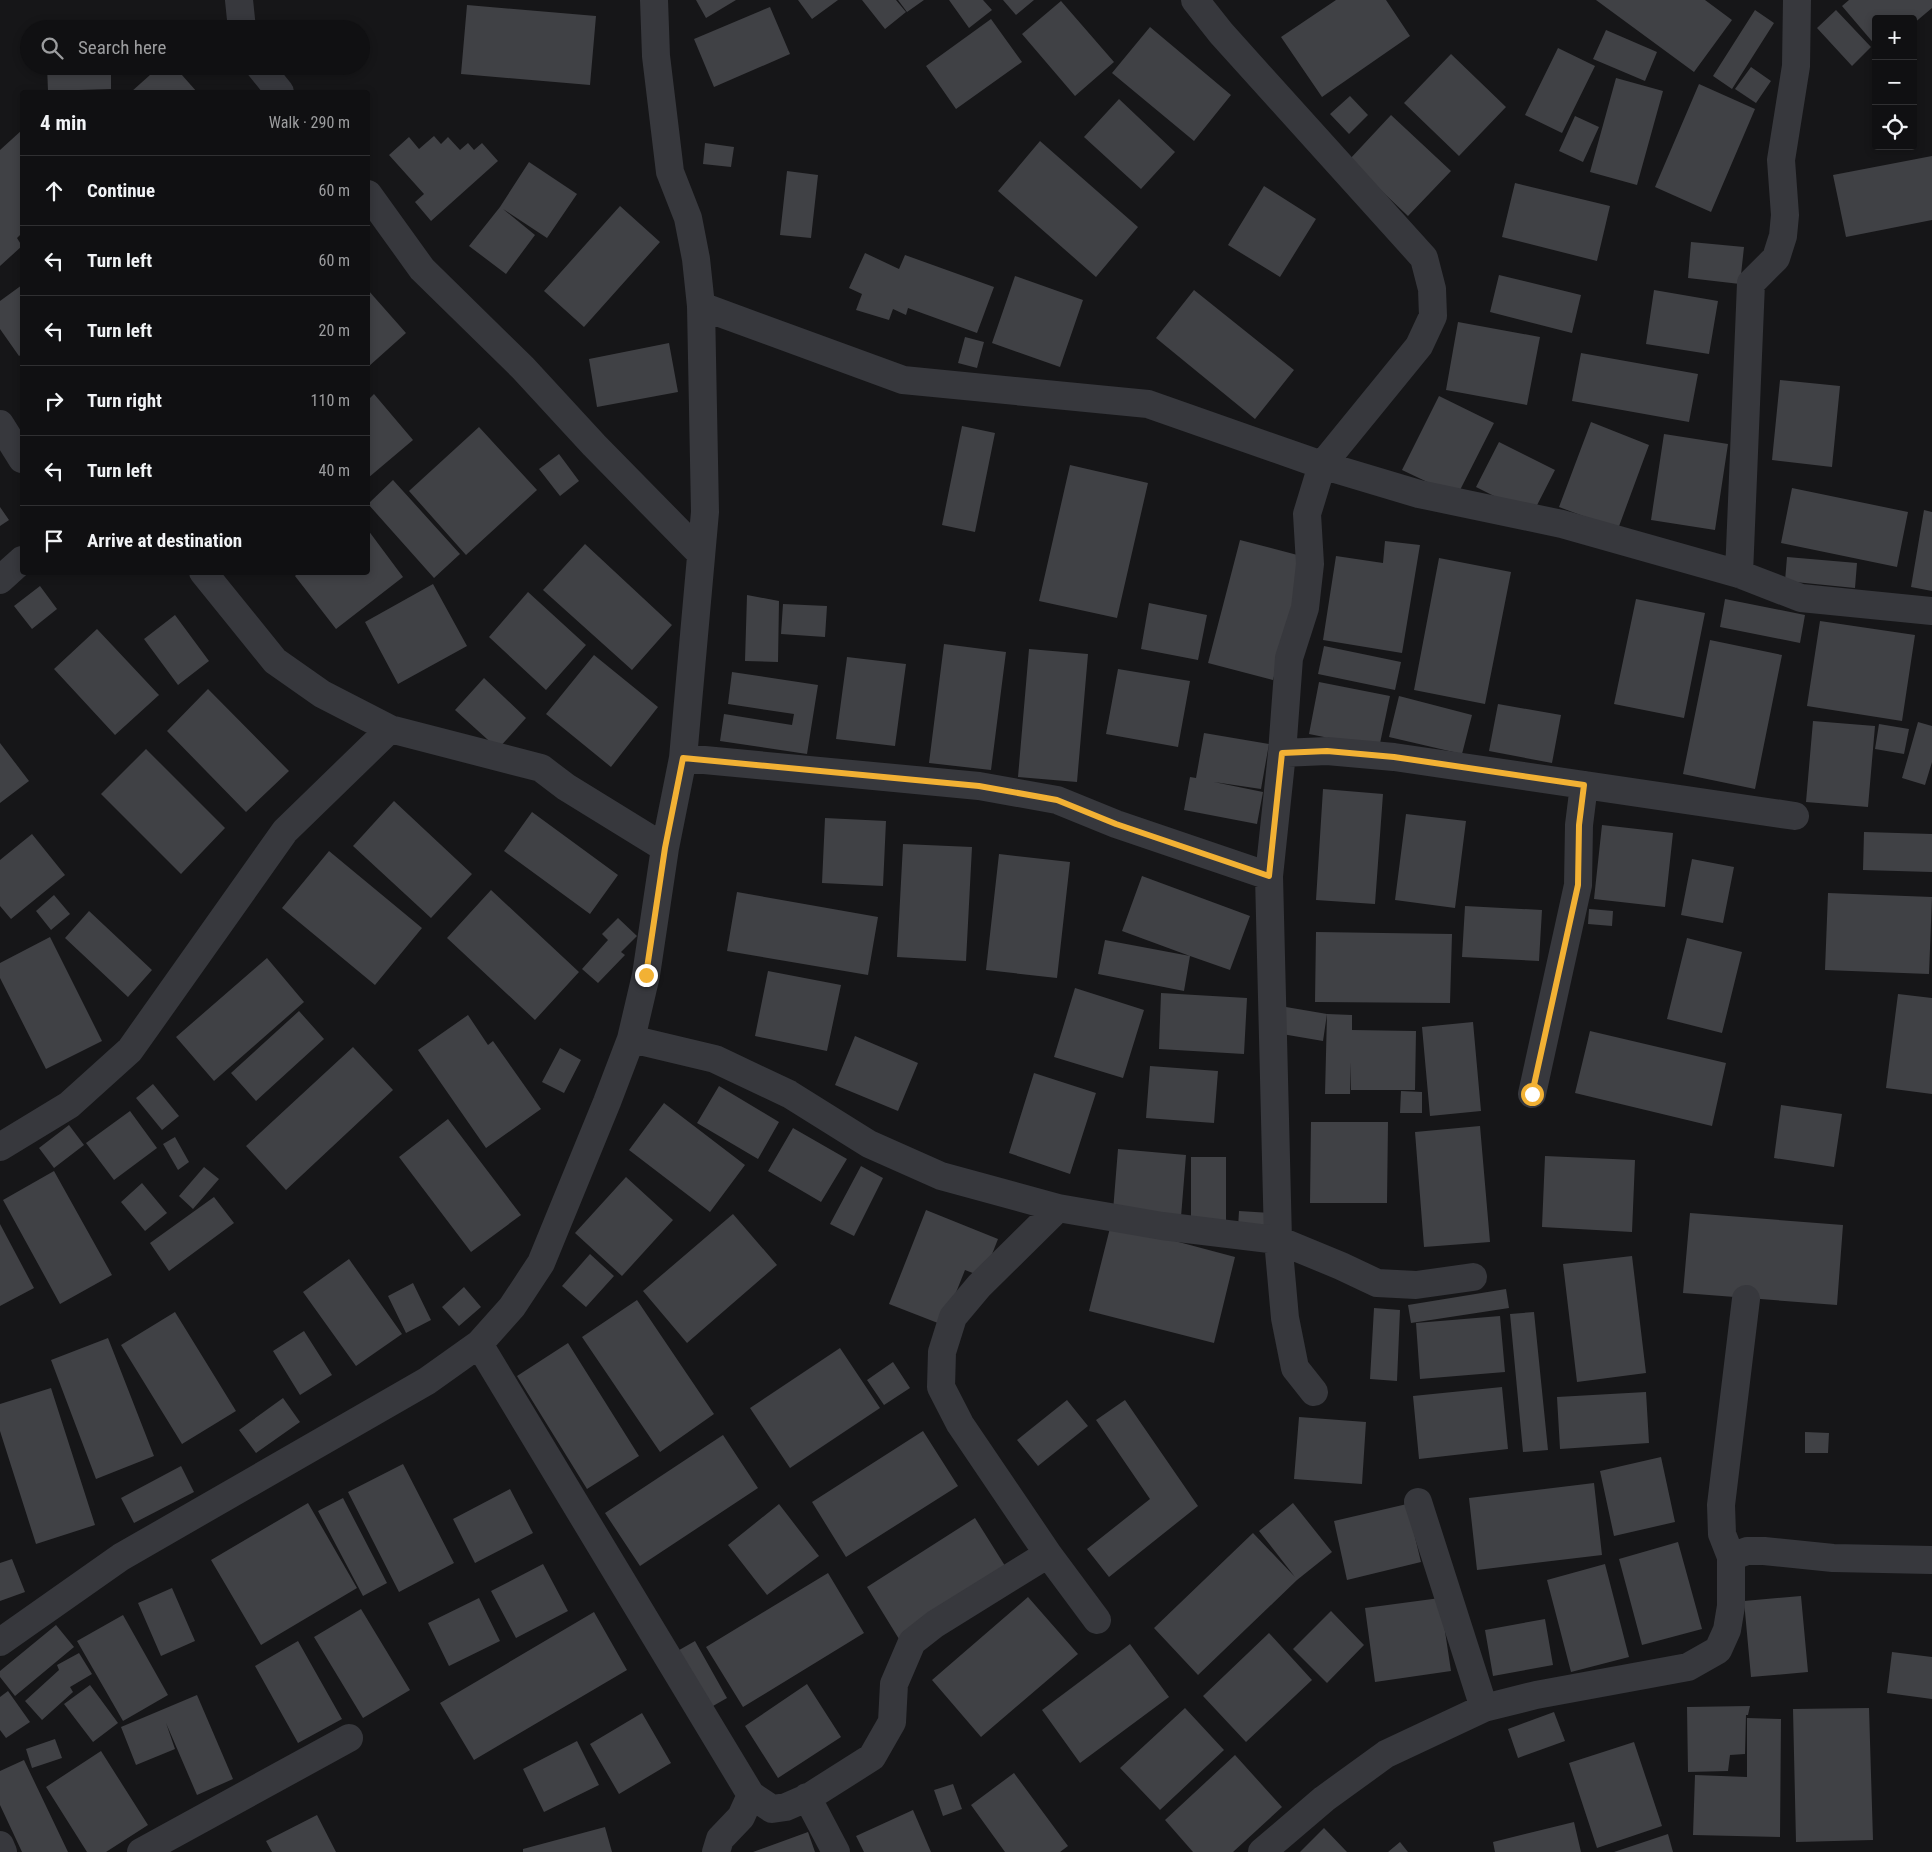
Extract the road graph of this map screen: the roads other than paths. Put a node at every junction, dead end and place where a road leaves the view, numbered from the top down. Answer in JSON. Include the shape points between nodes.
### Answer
{"nodes":[{"id":1,"x":239,"y":0,"type":"edge"},
{"id":2,"x":654,"y":0,"type":"edge"},
{"id":3,"x":1195,"y":0,"type":"edge"},
{"id":4,"x":1797,"y":0,"type":"edge"},
{"id":5,"x":241,"y":20,"type":"edge"},
{"id":6,"x":266,"y":75,"type":"edge"},
{"id":7,"x":278,"y":90,"type":"edge"},
{"id":8,"x":370,"y":197,"type":"edge"},
{"id":9,"x":701,"y":306,"type":"junction"},
{"id":10,"x":0,"y":424,"type":"edge"},
{"id":11,"x":20,"y":456,"type":"edge"},
{"id":12,"x":1322,"y":464,"type":"junction"},
{"id":13,"x":701,"y":554,"type":"junction"},
{"id":14,"x":20,"y":562,"type":"edge"},
{"id":15,"x":1738,"y":574,"type":"junction"},
{"id":16,"x":204,"y":575,"type":"edge"},
{"id":17,"x":0,"y":580,"type":"edge"},
{"id":18,"x":1932,"y":611,"type":"edge"},
{"id":19,"x":390,"y":729,"type":"junction"},
{"id":20,"x":1282,"y":753,"type":"junction"},
{"id":21,"x":683,"y":758,"type":"junction"},
{"id":22,"x":1584,"y":785,"type":"junction"},
{"id":23,"x":1795,"y":816,"type":"dead end"},
{"id":24,"x":665,"y":848,"type":"junction"},
{"id":25,"x":1269,"y":876,"type":"junction"},
{"id":26,"x":631,"y":1039,"type":"junction"},
{"id":27,"x":1532,"y":1094,"type":"dead end"},
{"id":28,"x":0,"y":1148,"type":"edge"},
{"id":29,"x":1058,"y":1208,"type":"junction"},
{"id":30,"x":1278,"y":1240,"type":"junction"},
{"id":31,"x":1473,"y":1277,"type":"dead end"},
{"id":32,"x":1746,"y":1299,"type":"dead end"},
{"id":33,"x":479,"y":1344,"type":"junction"},
{"id":34,"x":1314,"y":1392,"type":"dead end"},
{"id":35,"x":1418,"y":1502,"type":"dead end"},
{"id":36,"x":1048,"y":1554,"type":"junction"},
{"id":37,"x":1731,"y":1557,"type":"junction"},
{"id":38,"x":1932,"y":1560,"type":"edge"},
{"id":39,"x":1097,"y":1620,"type":"dead end"},
{"id":40,"x":0,"y":1642,"type":"edge"},
{"id":41,"x":1484,"y":1708,"type":"junction"},
{"id":42,"x":349,"y":1738,"type":"dead end"},
{"id":43,"x":751,"y":1795,"type":"junction"},
{"id":44,"x":807,"y":1797,"type":"junction"},
{"id":45,"x":0,"y":1845,"type":"edge"},
{"id":46,"x":3,"y":1852,"type":"edge"},
{"id":47,"x":141,"y":1852,"type":"edge"},
{"id":48,"x":716,"y":1852,"type":"edge"},
{"id":49,"x":836,"y":1852,"type":"edge"},
{"id":50,"x":1262,"y":1852,"type":"edge"}],
"edges":[{"from":1,"to":5,"type":"street"},
{"from":2,"to":9,"type":"street","via":[[656,56],[670,172],[688,218]]},
{"from":3,"to":12,"type":"street","via":[[1424,258],[1432,289],[1433,316],[1420,346]]},
{"from":4,"to":15,"type":"street","via":[[1796,66],[1781,160],[1785,215],[1783,236],[1776,258],[1751,283]]},
{"from":6,"to":7,"type":"street"},
{"from":8,"to":13,"type":"street","via":[[422,269],[523,368]]},
{"from":9,"to":12,"type":"street","via":[[903,380],[1148,404]]},
{"from":9,"to":13,"type":"street","via":[[705,512]]},
{"from":10,"to":11,"type":"street"},
{"from":12,"to":15,"type":"street","via":[[1418,494],[1562,524]]},
{"from":12,"to":20,"type":"street","via":[[1307,514],[1310,564],[1305,608],[1289,658]]},
{"from":13,"to":21,"type":"street"},
{"from":14,"to":17,"type":"street"},
{"from":15,"to":18,"type":"street","via":[[1800,598]]},
{"from":16,"to":19,"type":"street","via":[[275,661],[322,694]]},
{"from":19,"to":24,"type":"street","via":[[541,768]]},
{"from":19,"to":28,"type":"street","via":[[285,831],[130,1050],[69,1105]]},
{"from":20,"to":22,"type":"street","via":[[1327,751],[1394,757]]},
{"from":20,"to":25,"type":"street"},
{"from":21,"to":24,"type":"street"},
{"from":21,"to":25,"type":"street","via":[[979,786],[1057,800],[1116,824]]},
{"from":22,"to":23,"type":"street"},
{"from":22,"to":27,"type":"street","via":[[1579,825],[1578,885]]},
{"from":24,"to":26,"type":"street","via":[[646,975]]},
{"from":25,"to":30,"type":"street"},
{"from":26,"to":29,"type":"street","via":[[715,1059],[789,1094],[869,1144],[941,1176]]},
{"from":26,"to":33,"type":"street","via":[[541,1263],[512,1307]]},
{"from":29,"to":30,"type":"street","via":[[1162,1226]]},
{"from":29,"to":36,"type":"street","via":[[979,1286],[954,1317],[942,1352],[941,1387],[960,1424]]},
{"from":30,"to":31,"type":"street","via":[[1377,1283],[1416,1285]]},
{"from":30,"to":34,"type":"street","via":[[1285,1318],[1295,1368]]},
{"from":32,"to":37,"type":"street","via":[[1721,1505],[1722,1534]]},
{"from":33,"to":40,"type":"street","via":[[427,1381],[121,1557]]},
{"from":33,"to":43,"type":"street"},
{"from":35,"to":41,"type":"street"},
{"from":36,"to":39,"type":"street"},
{"from":36,"to":44,"type":"street","via":[[912,1642],[894,1684],[892,1722],[872,1756]]},
{"from":37,"to":38,"type":"street","via":[[1747,1551],[1764,1551],[1833,1558]]},
{"from":37,"to":41,"type":"street","via":[[1731,1606],[1727,1630],[1718,1650],[1688,1667]]},
{"from":41,"to":50,"type":"street","via":[[1386,1754],[1324,1799]]},
{"from":42,"to":47,"type":"street"},
{"from":43,"to":44,"type":"street","via":[[772,1809],[786,1807]]},
{"from":43,"to":48,"type":"street","via":[[741,1816],[720,1839]]},
{"from":44,"to":49,"type":"street"},
{"from":45,"to":46,"type":"street"}]}
